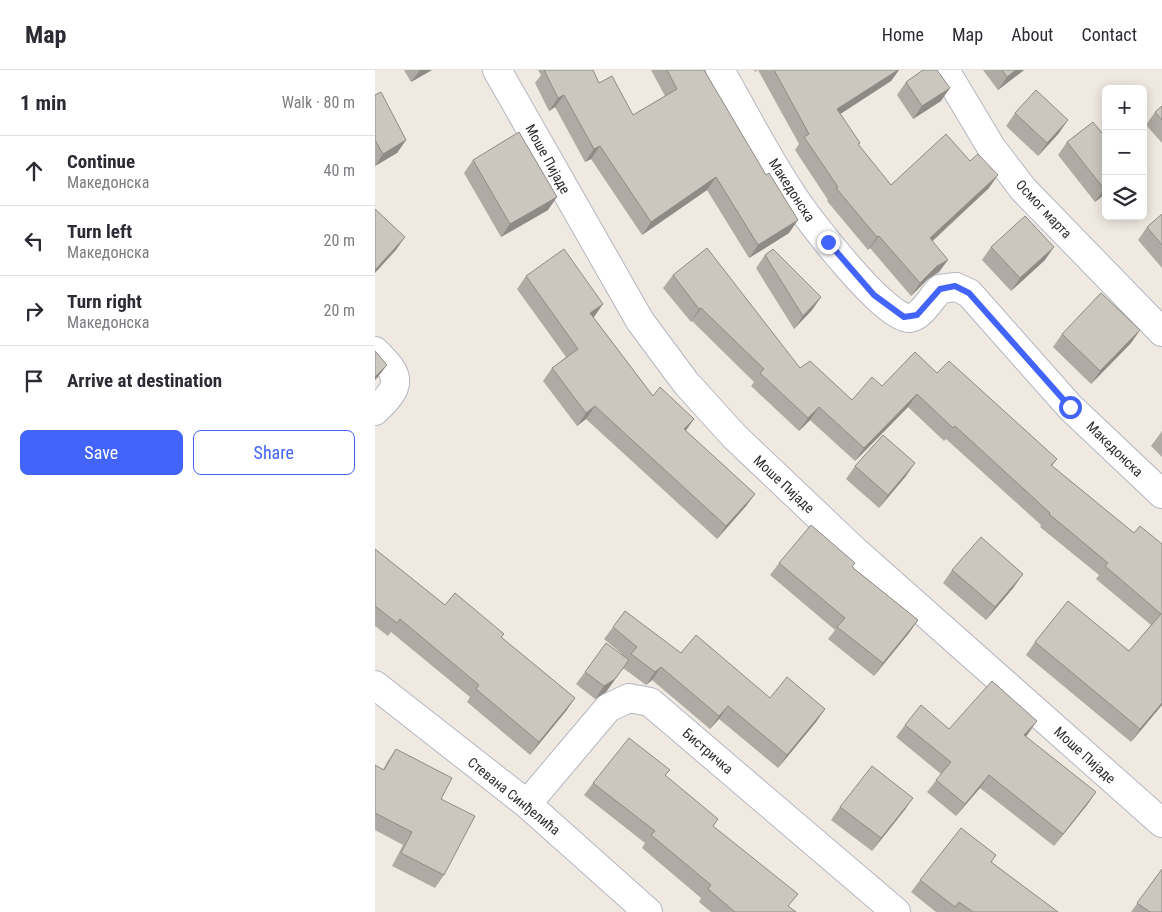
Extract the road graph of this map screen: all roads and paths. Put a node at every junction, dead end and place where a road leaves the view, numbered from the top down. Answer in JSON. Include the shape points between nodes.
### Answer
{"nodes":[{"id":1,"x":497,"y":70,"type":"edge"},
{"id":2,"x":720,"y":70,"type":"edge"},
{"id":3,"x":945,"y":70,"type":"edge"},
{"id":4,"x":1162,"y":332,"type":"edge"},
{"id":5,"x":375,"y":351,"type":"edge"},
{"id":6,"x":375,"y":411,"type":"edge"},
{"id":7,"x":1162,"y":494,"type":"edge"},
{"id":8,"x":375,"y":685,"type":"edge"},
{"id":9,"x":527,"y":804,"type":"junction"},
{"id":10,"x":1162,"y":823,"type":"edge"},
{"id":11,"x":648,"y":912,"type":"edge"},
{"id":12,"x":896,"y":912,"type":"edge"}],
"edges":[{"from":1,"to":10,"type":"street","name":"Моше Пијаде","via":[[640,321],[686,383],[734,436],[854,550]]},
{"from":2,"to":7,"type":"street","name":"Македонска","via":[[792,195],[874,295],[899,316],[910,318],[917,315],[940,289],[962,288],[1070,407]]},
{"from":3,"to":4,"type":"street","name":"Осмог марта","via":[[991,147],[1023,189]]},
{"from":5,"to":6,"type":"street","via":[[389,364],[396,379],[393,394]]},
{"from":8,"to":9,"type":"street","name":"Стевана Синђелића"},
{"from":9,"to":11,"type":"street","name":"Стевана Синђелића"},
{"from":9,"to":12,"type":"street","name":"Бистричка","via":[[607,708],[629,698],[650,702]]}]}
